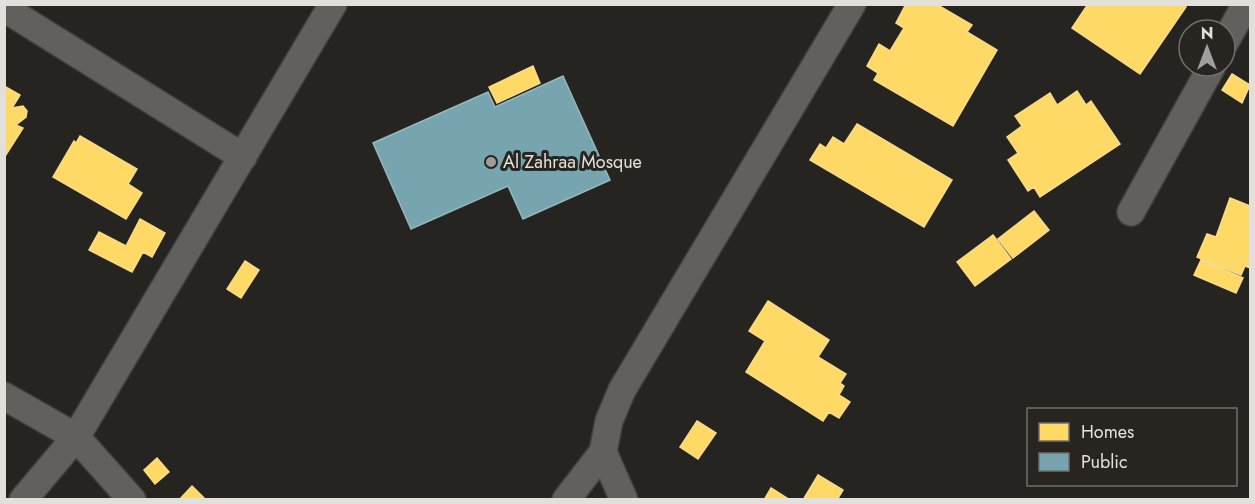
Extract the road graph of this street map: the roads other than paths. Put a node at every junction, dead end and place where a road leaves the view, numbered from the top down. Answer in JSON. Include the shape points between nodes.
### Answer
{"nodes":[{"id":1,"x":333,"y":4,"type":"edge"},
{"id":2,"x":852,"y":4,"type":"edge"},
{"id":3,"x":1246,"y":4,"type":"edge"},
{"id":4,"x":4,"y":8,"type":"edge"},
{"id":5,"x":1237,"y":20,"type":"edge"},
{"id":6,"x":1205,"y":78,"type":"edge"},
{"id":7,"x":243,"y":157,"type":"junction"},
{"id":8,"x":1131,"y":212,"type":"dead end"},
{"id":9,"x":4,"y":396,"type":"edge"},
{"id":10,"x":76,"y":436,"type":"junction"},
{"id":11,"x":603,"y":452,"type":"junction"},
{"id":12,"x":23,"y":500,"type":"edge"},
{"id":13,"x":132,"y":500,"type":"edge"},
{"id":14,"x":566,"y":500,"type":"edge"},
{"id":15,"x":624,"y":500,"type":"edge"}],
"edges":[{"from":1,"to":7,"type":"street"},
{"from":2,"to":11,"type":"street","via":[[622,390],[609,420]]},
{"from":3,"to":5,"type":"street"},
{"from":4,"to":7,"type":"street"},
{"from":6,"to":8,"type":"street"},
{"from":7,"to":10,"type":"street"},
{"from":9,"to":10,"type":"street"},
{"from":10,"to":12,"type":"street"},
{"from":10,"to":13,"type":"street"},
{"from":11,"to":14,"type":"street"},
{"from":11,"to":15,"type":"street"}]}
